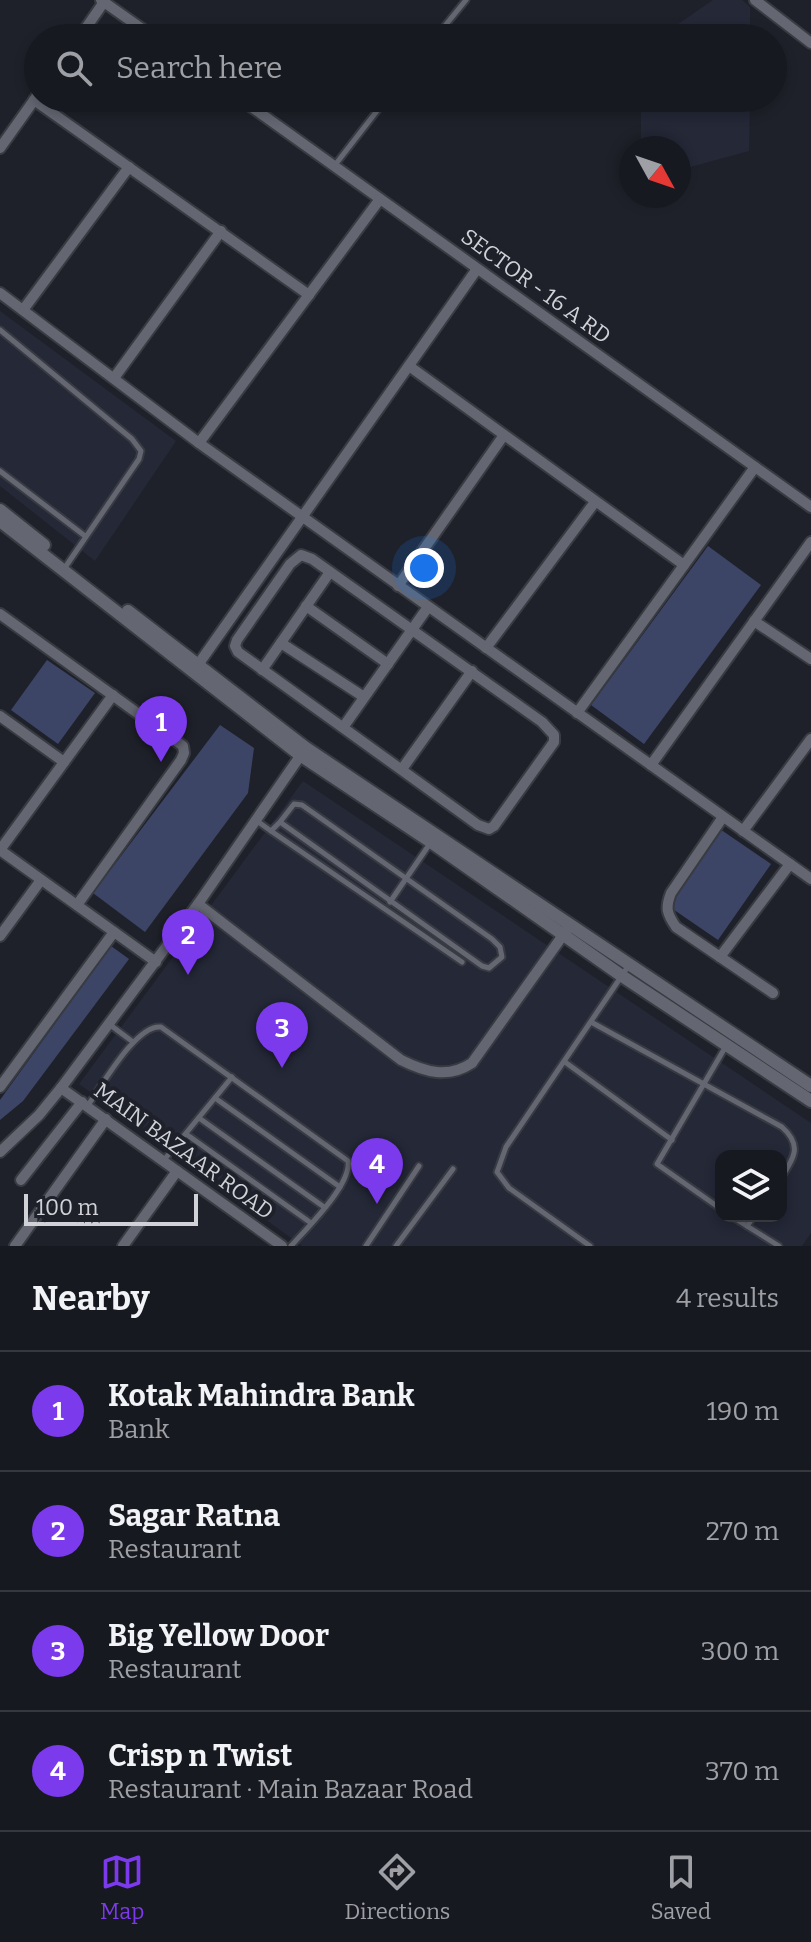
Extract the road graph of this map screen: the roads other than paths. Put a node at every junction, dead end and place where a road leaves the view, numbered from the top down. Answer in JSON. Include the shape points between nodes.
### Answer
{"nodes":[{"id":1,"x":466,"y":0,"type":"edge"},
{"id":2,"x":755,"y":0,"type":"edge"},
{"id":3,"x":103,"y":1,"type":"edge"},
{"id":4,"x":88,"y":24,"type":"edge"},
{"id":5,"x":135,"y":24,"type":"edge"},
{"id":6,"x":446,"y":24,"type":"edge"},
{"id":7,"x":786,"y":24,"type":"edge"},
{"id":8,"x":787,"y":25,"type":"edge"},
{"id":9,"x":811,"y":43,"type":"edge"},
{"id":10,"x":25,"y":112,"type":"edge"},
{"id":11,"x":56,"y":112,"type":"edge"},
{"id":12,"x":259,"y":112,"type":"edge"},
{"id":13,"x":376,"y":112,"type":"edge"},
{"id":14,"x":0,"y":148,"type":"edge"},
{"id":15,"x":334,"y":166,"type":"junction"},
{"id":16,"x":129,"y":167,"type":"junction"},
{"id":17,"x":380,"y":199,"type":"junction"},
{"id":18,"x":221,"y":231,"type":"junction"},
{"id":19,"x":477,"y":269,"type":"junction"},
{"id":20,"x":0,"y":293,"type":"edge"},
{"id":21,"x":309,"y":295,"type":"junction"},
{"id":22,"x":23,"y":310,"type":"junction"},
{"id":23,"x":0,"y":330,"type":"edge"},
{"id":24,"x":409,"y":366,"type":"junction"},
{"id":25,"x":114,"y":378,"type":"junction"},
{"id":26,"x":504,"y":435,"type":"junction"},
{"id":27,"x":199,"y":443,"type":"junction"},
{"id":28,"x":755,"y":467,"type":"junction"},
{"id":29,"x":0,"y":471,"type":"edge"},
{"id":30,"x":595,"y":502,"type":"junction"},
{"id":31,"x":811,"y":507,"type":"edge"},
{"id":32,"x":0,"y":510,"type":"edge"},
{"id":33,"x":302,"y":517,"type":"junction"},
{"id":34,"x":0,"y":521,"type":"edge"},
{"id":35,"x":85,"y":536,"type":"junction"},
{"id":36,"x":811,"y":542,"type":"edge"},
{"id":37,"x":684,"y":565,"type":"junction"},
{"id":38,"x":65,"y":567,"type":"junction"},
{"id":39,"x":330,"y":572,"type":"junction"},
{"id":40,"x":398,"y":586,"type":"junction"},
{"id":41,"x":306,"y":606,"type":"junction"},
{"id":42,"x":428,"y":607,"type":"junction"},
{"id":43,"x":0,"y":614,"type":"edge"},
{"id":44,"x":754,"y":621,"type":"junction"},
{"id":45,"x":413,"y":629,"type":"junction"},
{"id":46,"x":281,"y":643,"type":"junction"},
{"id":47,"x":486,"y":648,"type":"junction"},
{"id":48,"x":811,"y":659,"type":"edge"},
{"id":49,"x":388,"y":664,"type":"junction"},
{"id":50,"x":195,"y":668,"type":"junction"},
{"id":51,"x":262,"y":670,"type":"junction"},
{"id":52,"x":472,"y":671,"type":"junction"},
{"id":53,"x":113,"y":695,"type":"junction"},
{"id":54,"x":364,"y":697,"type":"junction"},
{"id":55,"x":577,"y":713,"type":"junction"},
{"id":56,"x":0,"y":716,"type":"edge"},
{"id":57,"x":344,"y":726,"type":"junction"},
{"id":58,"x":811,"y":739,"type":"edge"},
{"id":59,"x":303,"y":752,"type":"junction"},
{"id":60,"x":64,"y":762,"type":"junction"},
{"id":61,"x":651,"y":765,"type":"junction"},
{"id":62,"x":402,"y":769,"type":"junction"},
{"id":63,"x":723,"y":817,"type":"junction"},
{"id":64,"x":256,"y":820,"type":"junction"},
{"id":65,"x":280,"y":822,"type":"junction"},
{"id":66,"x":271,"y":831,"type":"junction"},
{"id":67,"x":743,"y":831,"type":"junction"},
{"id":68,"x":433,"y":838,"type":"junction"},
{"id":69,"x":790,"y":864,"type":"junction"},
{"id":70,"x":406,"y":879,"type":"junction"},
{"id":71,"x":811,"y":879,"type":"edge"},
{"id":72,"x":41,"y":880,"type":"junction"},
{"id":73,"x":390,"y":902,"type":"junction"},
{"id":74,"x":198,"y":904,"type":"junction"},
{"id":75,"x":77,"y":905,"type":"junction"},
{"id":76,"x":567,"y":930,"type":"junction"},
{"id":77,"x":114,"y":932,"type":"junction"},
{"id":78,"x":0,"y":936,"type":"edge"},
{"id":79,"x":720,"y":957,"type":"junction"},
{"id":80,"x":156,"y":962,"type":"junction"},
{"id":81,"x":462,"y":962,"type":"dead end"},
{"id":82,"x":626,"y":970,"type":"junction"},
{"id":83,"x":773,"y":993,"type":"dead end"},
{"id":84,"x":591,"y":1022,"type":"junction"},
{"id":85,"x":109,"y":1023,"type":"junction"},
{"id":86,"x":731,"y":1039,"type":"junction"},
{"id":87,"x":133,"y":1042,"type":"junction"},
{"id":88,"x":565,"y":1062,"type":"junction"},
{"id":89,"x":232,"y":1077,"type":"junction"},
{"id":90,"x":705,"y":1084,"type":"junction"},
{"id":91,"x":811,"y":1086,"type":"edge"},
{"id":92,"x":0,"y":1087,"type":"edge"},
{"id":93,"x":61,"y":1088,"type":"junction"},
{"id":94,"x":215,"y":1098,"type":"junction"},
{"id":95,"x":811,"y":1101,"type":"edge"},
{"id":96,"x":84,"y":1104,"type":"junction"},
{"id":97,"x":199,"y":1118,"type":"junction"},
{"id":98,"x":106,"y":1119,"type":"junction"},
{"id":99,"x":186,"y":1134,"type":"junction"},
{"id":100,"x":672,"y":1140,"type":"junction"},
{"id":101,"x":0,"y":1152,"type":"edge"},
{"id":102,"x":164,"y":1161,"type":"junction"},
{"id":103,"x":419,"y":1166,"type":"dead end"},
{"id":104,"x":787,"y":1166,"type":"edge"},
{"id":105,"x":453,"y":1169,"type":"dead end"},
{"id":106,"x":177,"y":1171,"type":"junction"},
{"id":107,"x":21,"y":1180,"type":"dead end"},
{"id":108,"x":340,"y":1187,"type":"junction"},
{"id":109,"x":715,"y":1205,"type":"edge"},
{"id":110,"x":324,"y":1207,"type":"junction"},
{"id":111,"x":741,"y":1222,"type":"edge"},
{"id":112,"x":750,"y":1222,"type":"edge"},
{"id":113,"x":311,"y":1223,"type":"junction"},
{"id":114,"x":747,"y":1226,"type":"junction"},
{"id":115,"x":15,"y":1246,"type":"edge"},
{"id":116,"x":123,"y":1246,"type":"edge"},
{"id":117,"x":282,"y":1246,"type":"edge"},
{"id":118,"x":291,"y":1246,"type":"edge"},
{"id":119,"x":366,"y":1246,"type":"edge"},
{"id":120,"x":396,"y":1246,"type":"edge"},
{"id":121,"x":590,"y":1246,"type":"edge"},
{"id":122,"x":779,"y":1246,"type":"edge"}],
"edges":[{"from":1,"to":6,"type":"lane"},
{"from":2,"to":7,"type":"street"},
{"from":3,"to":4,"type":"street"},
{"from":3,"to":5,"type":"street"},
{"from":8,"to":9,"type":"street"},
{"from":10,"to":14,"type":"street"},
{"from":11,"to":16,"type":"street"},
{"from":12,"to":15,"type":"street","name":"SECTOR - 16 A RD"},
{"from":13,"to":15,"type":"lane"},
{"from":15,"to":17,"type":"street","name":"SECTOR - 16 A RD"},
{"from":16,"to":18,"type":"street"},
{"from":16,"to":22,"type":"street"},
{"from":17,"to":19,"type":"street","name":"SECTOR - 16 A RD"},
{"from":17,"to":21,"type":"street"},
{"from":18,"to":21,"type":"street"},
{"from":18,"to":25,"type":"street"},
{"from":19,"to":24,"type":"street"},
{"from":19,"to":28,"type":"street","name":"SECTOR - 16 A RD"},
{"from":20,"to":22,"type":"street"},
{"from":21,"to":27,"type":"street"},
{"from":22,"to":25,"type":"street"},
{"from":23,"to":35,"type":"lane","via":[[141,451]]},
{"from":24,"to":26,"type":"street"},
{"from":24,"to":33,"type":"street"},
{"from":25,"to":27,"type":"street"},
{"from":26,"to":30,"type":"street"},
{"from":26,"to":40,"type":"street"},
{"from":27,"to":33,"type":"street"},
{"from":28,"to":31,"type":"street","name":"SECTOR - 16 A RD"},
{"from":28,"to":37,"type":"street"},
{"from":29,"to":35,"type":"lane"},
{"from":30,"to":37,"type":"street"},
{"from":30,"to":47,"type":"street"},
{"from":32,"to":38,"type":"street"},
{"from":33,"to":40,"type":"street"},
{"from":33,"to":50,"type":"street"},
{"from":34,"to":38,"type":"street"},
{"from":35,"to":38,"type":"lane"},
{"from":36,"to":44,"type":"street"},
{"from":37,"to":55,"type":"street"},
{"from":38,"to":50,"type":"street"},
{"from":39,"to":41,"type":"street"},
{"from":39,"to":45,"type":"street"},
{"from":39,"to":51,"type":"street","via":[[306,556],[295,558],[237,640],[238,652]]},
{"from":40,"to":42,"type":"street"},
{"from":41,"to":46,"type":"street"},
{"from":41,"to":49,"type":"street"},
{"from":42,"to":45,"type":"street"},
{"from":42,"to":47,"type":"street"},
{"from":43,"to":53,"type":"street"},
{"from":44,"to":48,"type":"street"},
{"from":44,"to":61,"type":"street"},
{"from":45,"to":49,"type":"street"},
{"from":45,"to":52,"type":"street"},
{"from":46,"to":51,"type":"street"},
{"from":46,"to":54,"type":"street"},
{"from":47,"to":55,"type":"street"},
{"from":49,"to":54,"type":"street"},
{"from":50,"to":59,"type":"street"},
{"from":51,"to":57,"type":"street"},
{"from":52,"to":62,"type":"street"},
{"from":52,"to":62,"type":"street","via":[[554,735],[499,821],[484,828]]},
{"from":53,"to":60,"type":"street"},
{"from":53,"to":75,"type":"street","via":[[178,741],[184,753]]},
{"from":54,"to":57,"type":"street"},
{"from":55,"to":61,"type":"street"},
{"from":56,"to":60,"type":"street"},
{"from":57,"to":62,"type":"street"},
{"from":58,"to":67,"type":"street"},
{"from":59,"to":64,"type":"street"},
{"from":59,"to":68,"type":"street"},
{"from":60,"to":72,"type":"street","via":[[0,850]]},
{"from":61,"to":63,"type":"street"},
{"from":63,"to":67,"type":"street"},
{"from":63,"to":79,"type":"street","via":[[666,907],[676,927]]},
{"from":64,"to":66,"type":"lane"},
{"from":64,"to":74,"type":"street"},
{"from":65,"to":66,"type":"lane"},
{"from":65,"to":70,"type":"lane","via":[[294,804],[302,805]]},
{"from":65,"to":73,"type":"lane"},
{"from":66,"to":81,"type":"lane"},
{"from":67,"to":69,"type":"street"},
{"from":68,"to":70,"type":"lane"},
{"from":68,"to":76,"type":"street"},
{"from":69,"to":71,"type":"street"},
{"from":69,"to":79,"type":"street"},
{"from":70,"to":73,"type":"lane"},
{"from":70,"to":73,"type":"lane","via":[[500,947],[502,957],[489,968],[482,966]]},
{"from":72,"to":75,"type":"street"},
{"from":72,"to":78,"type":"street"},
{"from":74,"to":76,"type":"street","via":[[401,1060],[446,1074],[472,1063]]},
{"from":74,"to":80,"type":"street"},
{"from":75,"to":77,"type":"street"},
{"from":76,"to":82,"type":"street"},
{"from":77,"to":80,"type":"street"},
{"from":77,"to":92,"type":"street"},
{"from":79,"to":83,"type":"street"},
{"from":80,"to":85,"type":"street"},
{"from":82,"to":84,"type":"lane"},
{"from":82,"to":86,"type":"street"},
{"from":84,"to":88,"type":"lane"},
{"from":84,"to":90,"type":"lane"},
{"from":85,"to":87,"type":"lane"},
{"from":85,"to":93,"type":"street"},
{"from":86,"to":90,"type":"lane"},
{"from":86,"to":91,"type":"street"},
{"from":86,"to":95,"type":"street"},
{"from":87,"to":89,"type":"lane","via":[[149,1028],[161,1027]]},
{"from":87,"to":96,"type":"lane"},
{"from":88,"to":100,"type":"lane"},
{"from":88,"to":121,"type":"lane","via":[[506,1147],[497,1172],[509,1188]]},
{"from":89,"to":94,"type":"lane"},
{"from":89,"to":108,"type":"lane","via":[[344,1156],[349,1168]]},
{"from":90,"to":100,"type":"lane"},
{"from":90,"to":104,"type":"lane","via":[[790,1134],[795,1151]]},
{"from":93,"to":96,"type":"street","name":"MAIN BAZAAR ROAD"},
{"from":93,"to":101,"type":"street"},
{"from":94,"to":97,"type":"lane"},
{"from":94,"to":108,"type":"lane"},
{"from":96,"to":98,"type":"street","name":"MAIN BAZAAR ROAD"},
{"from":96,"to":107,"type":"street"},
{"from":97,"to":99,"type":"lane"},
{"from":97,"to":110,"type":"lane"},
{"from":98,"to":102,"type":"street","name":"MAIN BAZAAR ROAD"},
{"from":98,"to":115,"type":"street"},
{"from":99,"to":102,"type":"lane"},
{"from":99,"to":113,"type":"lane"},
{"from":100,"to":109,"type":"lane","via":[[657,1164]]},
{"from":102,"to":106,"type":"street","name":"MAIN BAZAAR ROAD"},
{"from":103,"to":119,"type":"lane"},
{"from":105,"to":120,"type":"lane"},
{"from":106,"to":116,"type":"street"},
{"from":106,"to":117,"type":"street","name":"MAIN BAZAAR ROAD"},
{"from":108,"to":110,"type":"lane"},
{"from":110,"to":113,"type":"lane"},
{"from":111,"to":114,"type":"lane"},
{"from":112,"to":114,"type":"lane"},
{"from":113,"to":118,"type":"lane"},
{"from":114,"to":122,"type":"lane"}]}
